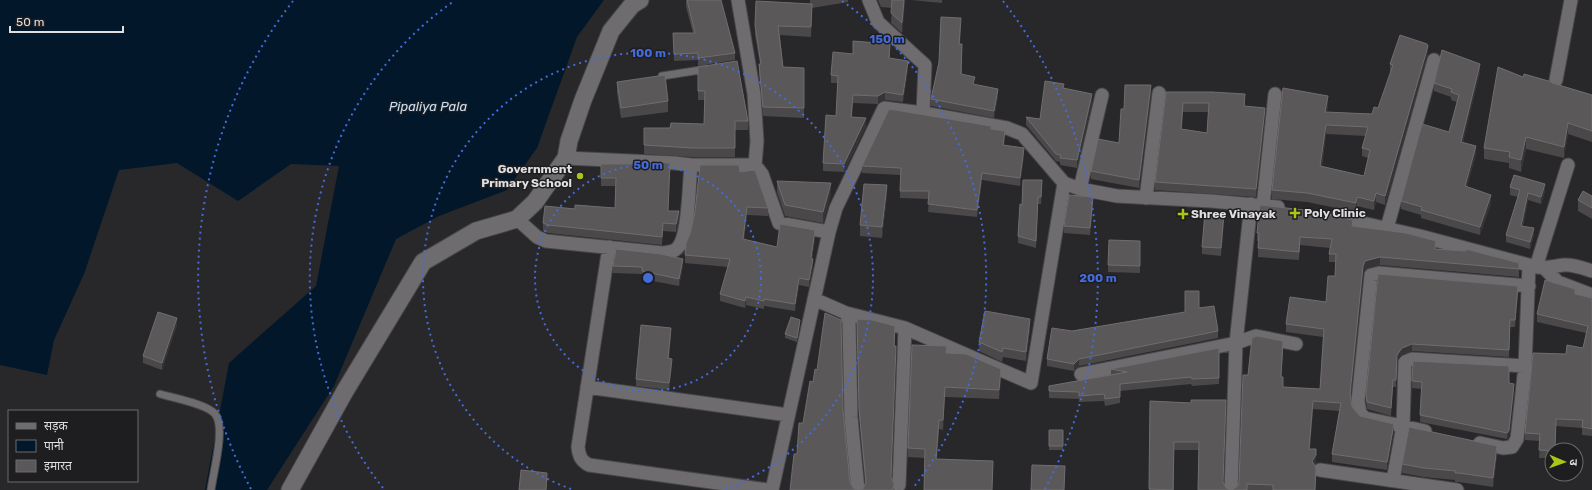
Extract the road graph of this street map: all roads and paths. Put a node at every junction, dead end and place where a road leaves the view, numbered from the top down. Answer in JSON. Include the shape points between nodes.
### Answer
{"nodes":[{"id":1,"x":640,"y":0,"type":"edge"},
{"id":2,"x":738,"y":0,"type":"edge"},
{"id":3,"x":868,"y":0,"type":"edge"},
{"id":4,"x":1571,"y":0,"type":"edge"},
{"id":5,"x":1434,"y":60,"type":"dead end"},
{"id":6,"x":714,"y":68,"type":"edge"},
{"id":7,"x":662,"y":76,"type":"edge"},
{"id":8,"x":1556,"y":80,"type":"dead end"},
{"id":9,"x":1159,"y":93,"type":"dead end"},
{"id":10,"x":1275,"y":94,"type":"dead end"},
{"id":11,"x":1102,"y":95,"type":"dead end"},
{"id":12,"x":923,"y":113,"type":"junction"},
{"id":13,"x":566,"y":158,"type":"junction"},
{"id":14,"x":755,"y":164,"type":"junction"},
{"id":15,"x":691,"y":165,"type":"junction"},
{"id":16,"x":1568,"y":165,"type":"dead end"},
{"id":17,"x":1064,"y":183,"type":"junction"},
{"id":18,"x":1080,"y":189,"type":"junction"},
{"id":19,"x":1146,"y":198,"type":"junction"},
{"id":20,"x":1257,"y":205,"type":"junction"},
{"id":21,"x":1291,"y":209,"type":"edge"},
{"id":22,"x":1320,"y":213,"type":"edge"},
{"id":23,"x":517,"y":220,"type":"junction"},
{"id":24,"x":1387,"y":228,"type":"junction"},
{"id":25,"x":829,"y":232,"type":"junction"},
{"id":26,"x":609,"y":248,"type":"junction"},
{"id":27,"x":1537,"y":267,"type":"junction"},
{"id":28,"x":1592,"y":271,"type":"edge"},
{"id":29,"x":1529,"y":286,"type":"junction"},
{"id":30,"x":1592,"y":295,"type":"edge"},
{"id":31,"x":814,"y":299,"type":"junction"},
{"id":32,"x":846,"y":313,"type":"junction"},
{"id":33,"x":905,"y":328,"type":"junction"},
{"id":34,"x":1236,"y":342,"type":"junction"},
{"id":35,"x":1296,"y":344,"type":"dead end"},
{"id":36,"x":1525,"y":366,"type":"junction"},
{"id":37,"x":1081,"y":374,"type":"dead end"},
{"id":38,"x":587,"y":387,"type":"junction"},
{"id":39,"x":160,"y":394,"type":"dead end"},
{"id":40,"x":788,"y":415,"type":"junction"},
{"id":41,"x":1403,"y":426,"type":"junction"},
{"id":42,"x":1441,"y":434,"type":"edge"},
{"id":43,"x":1464,"y":440,"type":"edge"},
{"id":44,"x":1320,"y":470,"type":"dead end"},
{"id":45,"x":1393,"y":480,"type":"junction"},
{"id":46,"x":899,"y":485,"type":"dead end"},
{"id":47,"x":211,"y":490,"type":"edge"},
{"id":48,"x":290,"y":490,"type":"edge"},
{"id":49,"x":768,"y":490,"type":"edge"},
{"id":50,"x":772,"y":490,"type":"edge"},
{"id":51,"x":858,"y":490,"type":"edge"},
{"id":52,"x":1231,"y":490,"type":"edge"},
{"id":53,"x":1457,"y":490,"type":"edge"}],
"edges":[{"from":1,"to":13,"type":"street","via":[[632,5],[611,31],[583,100]]},
{"from":2,"to":14,"type":"street","via":[[757,141]]},
{"from":3,"to":12,"type":"street","via":[[878,22],[925,65]]},
{"from":4,"to":8,"type":"street"},
{"from":5,"to":24,"type":"street"},
{"from":6,"to":7,"type":"lane"},
{"from":9,"to":19,"type":"street"},
{"from":10,"to":20,"type":"street"},
{"from":11,"to":18,"type":"street"},
{"from":12,"to":17,"type":"street","via":[[1007,128],[1022,134]]},
{"from":12,"to":25,"type":"street","via":[[884,108],[836,208]]},
{"from":13,"to":15,"type":"street"},
{"from":13,"to":23,"type":"street","via":[[536,202]]},
{"from":14,"to":15,"type":"street"},
{"from":14,"to":25,"type":"street","via":[[762,174],[779,223]]},
{"from":15,"to":26,"type":"street","via":[[684,232],[680,245],[674,252],[663,254]]},
{"from":16,"to":27,"type":"street"},
{"from":17,"to":18,"type":"street"},
{"from":17,"to":33,"type":"street","via":[[1031,383]]},
{"from":18,"to":19,"type":"street"},
{"from":19,"to":20,"type":"street"},
{"from":20,"to":21,"type":"street"},
{"from":20,"to":34,"type":"street"},
{"from":22,"to":24,"type":"street"},
{"from":23,"to":26,"type":"street","via":[[537,237],[546,241]]},
{"from":23,"to":48,"type":"street","via":[[476,232],[423,262],[341,398]]},
{"from":24,"to":27,"type":"street"},
{"from":25,"to":31,"type":"street"},
{"from":26,"to":38,"type":"street"},
{"from":27,"to":28,"type":"street","via":[[1564,265]]},
{"from":27,"to":29,"type":"street"},
{"from":27,"to":30,"type":"street","via":[[1558,282]]},
{"from":29,"to":36,"type":"street"},
{"from":29,"to":41,"type":"street","via":[[1379,273],[1371,275],[1358,400],[1360,413],[1365,418]]},
{"from":31,"to":32,"type":"street"},
{"from":31,"to":40,"type":"street"},
{"from":32,"to":33,"type":"street"},
{"from":32,"to":51,"type":"street","via":[[849,322],[851,417]]},
{"from":33,"to":46,"type":"street"},
{"from":34,"to":35,"type":"street","via":[[1256,336]]},
{"from":34,"to":37,"type":"street"},
{"from":34,"to":52,"type":"street"},
{"from":36,"to":41,"type":"street","via":[[1412,359],[1406,362],[1404,368]]},
{"from":36,"to":43,"type":"street","via":[[1517,439],[1512,447],[1503,448]]},
{"from":38,"to":40,"type":"street"},
{"from":38,"to":49,"type":"street","via":[[578,447],[582,461],[589,465]]},
{"from":39,"to":47,"type":"lane","via":[[207,408],[215,414],[220,426]]},
{"from":40,"to":50,"type":"street"},
{"from":41,"to":42,"type":"street"},
{"from":41,"to":45,"type":"street"},
{"from":44,"to":45,"type":"street"},
{"from":45,"to":53,"type":"street"}]}
